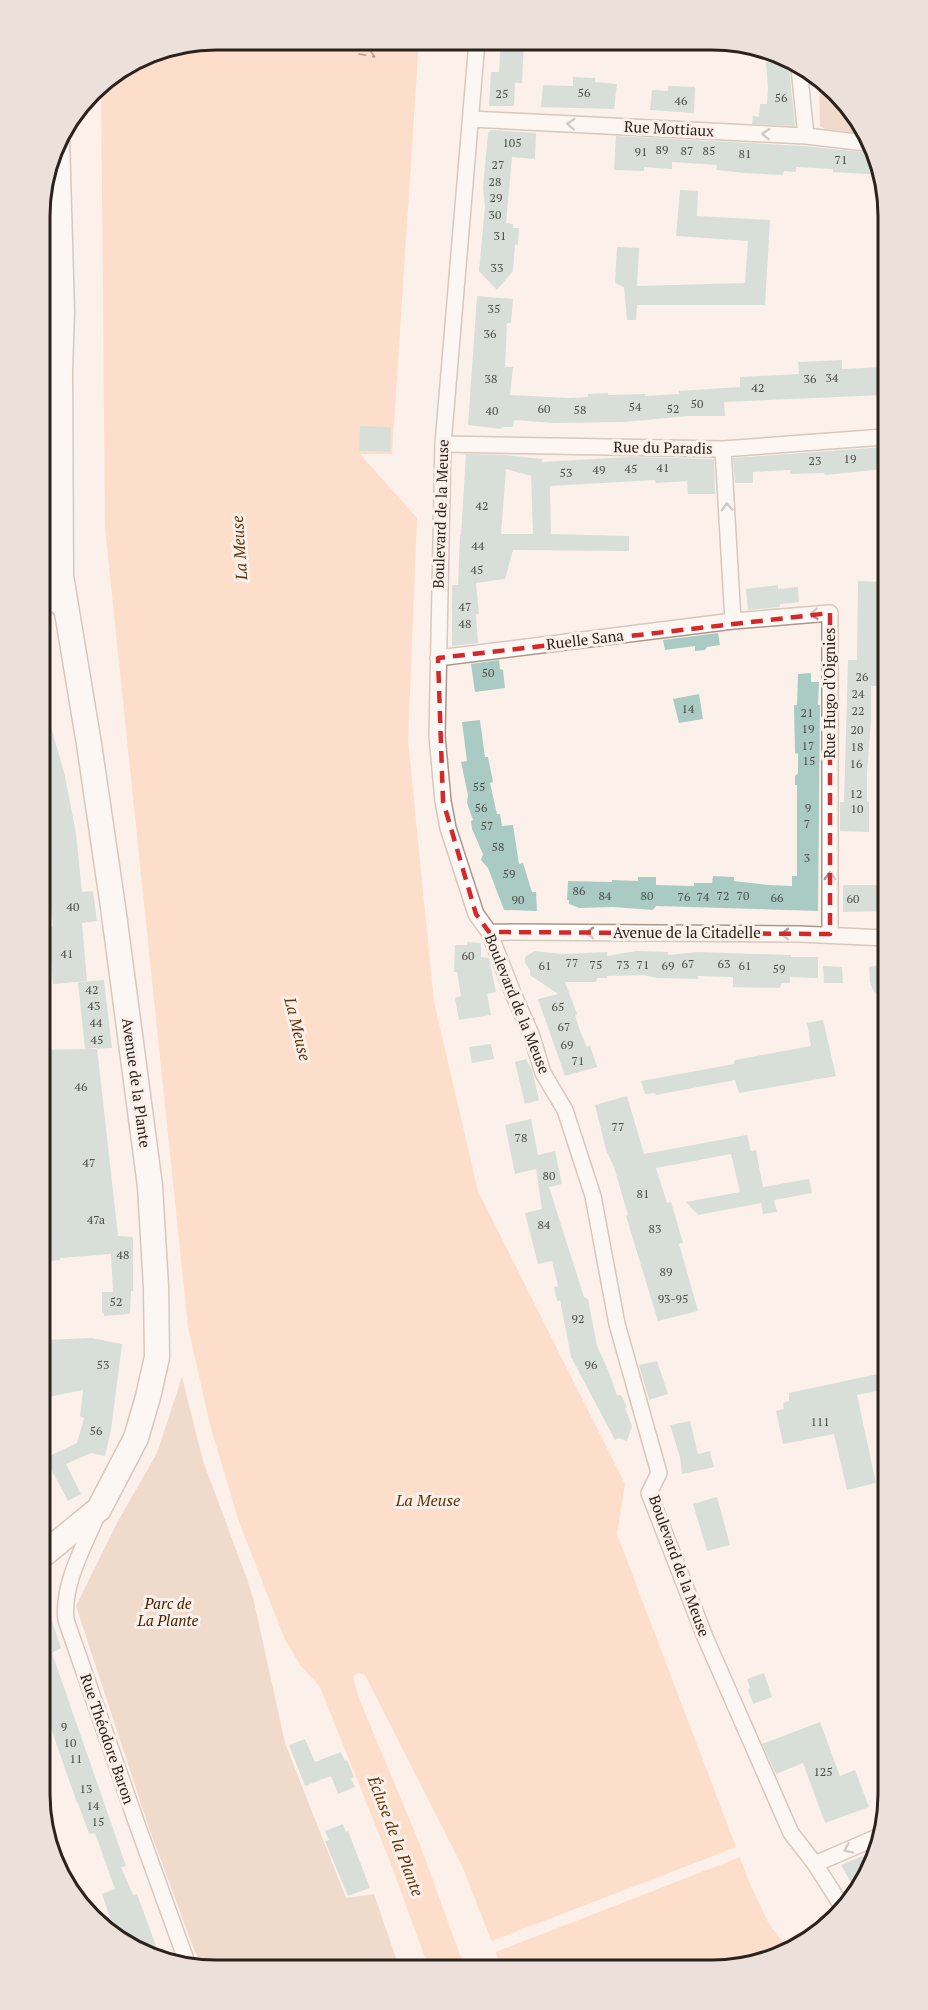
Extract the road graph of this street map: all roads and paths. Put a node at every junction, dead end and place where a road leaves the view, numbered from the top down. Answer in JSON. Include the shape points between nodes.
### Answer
{"nodes":[{"id":1,"x":476,"y":50,"type":"edge"},
{"id":2,"x":800,"y":74,"type":"edge"},
{"id":3,"x":471,"y":119,"type":"junction"},
{"id":4,"x":806,"y":136,"type":"junction"},
{"id":5,"x":861,"y":141,"type":"edge"},
{"id":6,"x":58,"y":164,"type":"edge"},
{"id":7,"x":50,"y":372,"type":"edge"},
{"id":8,"x":878,"y":437,"type":"edge"},
{"id":9,"x":442,"y":444,"type":"junction"},
{"id":10,"x":723,"y":449,"type":"junction"},
{"id":11,"x":51,"y":576,"type":"edge"},
{"id":12,"x":50,"y":597,"type":"edge"},
{"id":13,"x":65,"y":607,"type":"junction"},
{"id":14,"x":733,"y":621,"type":"junction"},
{"id":15,"x":438,"y":658,"type":"junction"},
{"id":16,"x":489,"y":932,"type":"junction"},
{"id":17,"x":830,"y":934,"type":"junction"},
{"id":18,"x":878,"y":937,"type":"edge"},
{"id":19,"x":99,"y":1509,"type":"junction"},
{"id":20,"x":50,"y":1549,"type":"edge"},
{"id":21,"x":873,"y":1839,"type":"edge"},
{"id":22,"x":815,"y":1864,"type":"junction"},
{"id":23,"x":839,"y":1902,"type":"edge"},
{"id":24,"x":185,"y":1957,"type":"edge"}],
"edges":[{"from":1,"to":3,"type":"street","name":"Boulevard de la Meuse"},
{"from":2,"to":4,"type":"street"},
{"from":4,"to":3,"type":"street","name":"Rue Mottiaux","one_way":true},
{"from":3,"to":9,"type":"street","name":"Boulevard de la Meuse"},
{"from":4,"to":5,"type":"street","name":"Rue Mottiaux"},
{"from":6,"to":7,"type":"main road","name":"Avenue de la Plante","via":[[62,312]]},
{"from":7,"to":11,"type":"main road","name":"Avenue de la Plante"},
{"from":8,"to":10,"type":"street","name":"Rue du Paradis"},
{"from":9,"to":10,"type":"street","name":"Rue du Paradis"},
{"from":9,"to":15,"type":"street","name":"Boulevard de la Meuse"},
{"from":14,"to":10,"type":"street","one_way":true},
{"from":11,"to":13,"type":"main road","name":"Avenue de la Plante"},
{"from":12,"to":13,"type":"main road"},
{"from":13,"to":19,"type":"main road","name":"Avenue de la Plante","via":[[113,907],[150,1186],[156,1287],[156,1357],[148,1397],[136,1438]]},
{"from":14,"to":15,"type":"street","name":"Ruelle Sana"},
{"from":17,"to":14,"type":"street","name":"Rue Hugo d'Oignies","one_way":true,"via":[[830,613]]},
{"from":15,"to":16,"type":"street","name":"Boulevard de la Meuse","via":[[437,736],[442,801],[476,914]]},
{"from":17,"to":16,"type":"street","name":"Avenue de la Citadelle","one_way":true},
{"from":16,"to":22,"type":"street","name":"Boulevard de la Meuse","via":[[543,1073],[565,1110],[593,1196],[617,1324],[659,1473],[649,1493],[705,1637],[791,1833]]},
{"from":17,"to":18,"type":"street","name":"Avenue de la Citadelle"},
{"from":19,"to":20,"type":"main road","name":"Avenue de la Plante"},
{"from":19,"to":24,"type":"street","name":"Rue Théodore Baron","via":[[69,1583],[64,1603],[66,1620]]},
{"from":21,"to":22,"type":"street","one_way":true},
{"from":22,"to":23,"type":"street","name":"Boulevard de la Meuse"}]}
